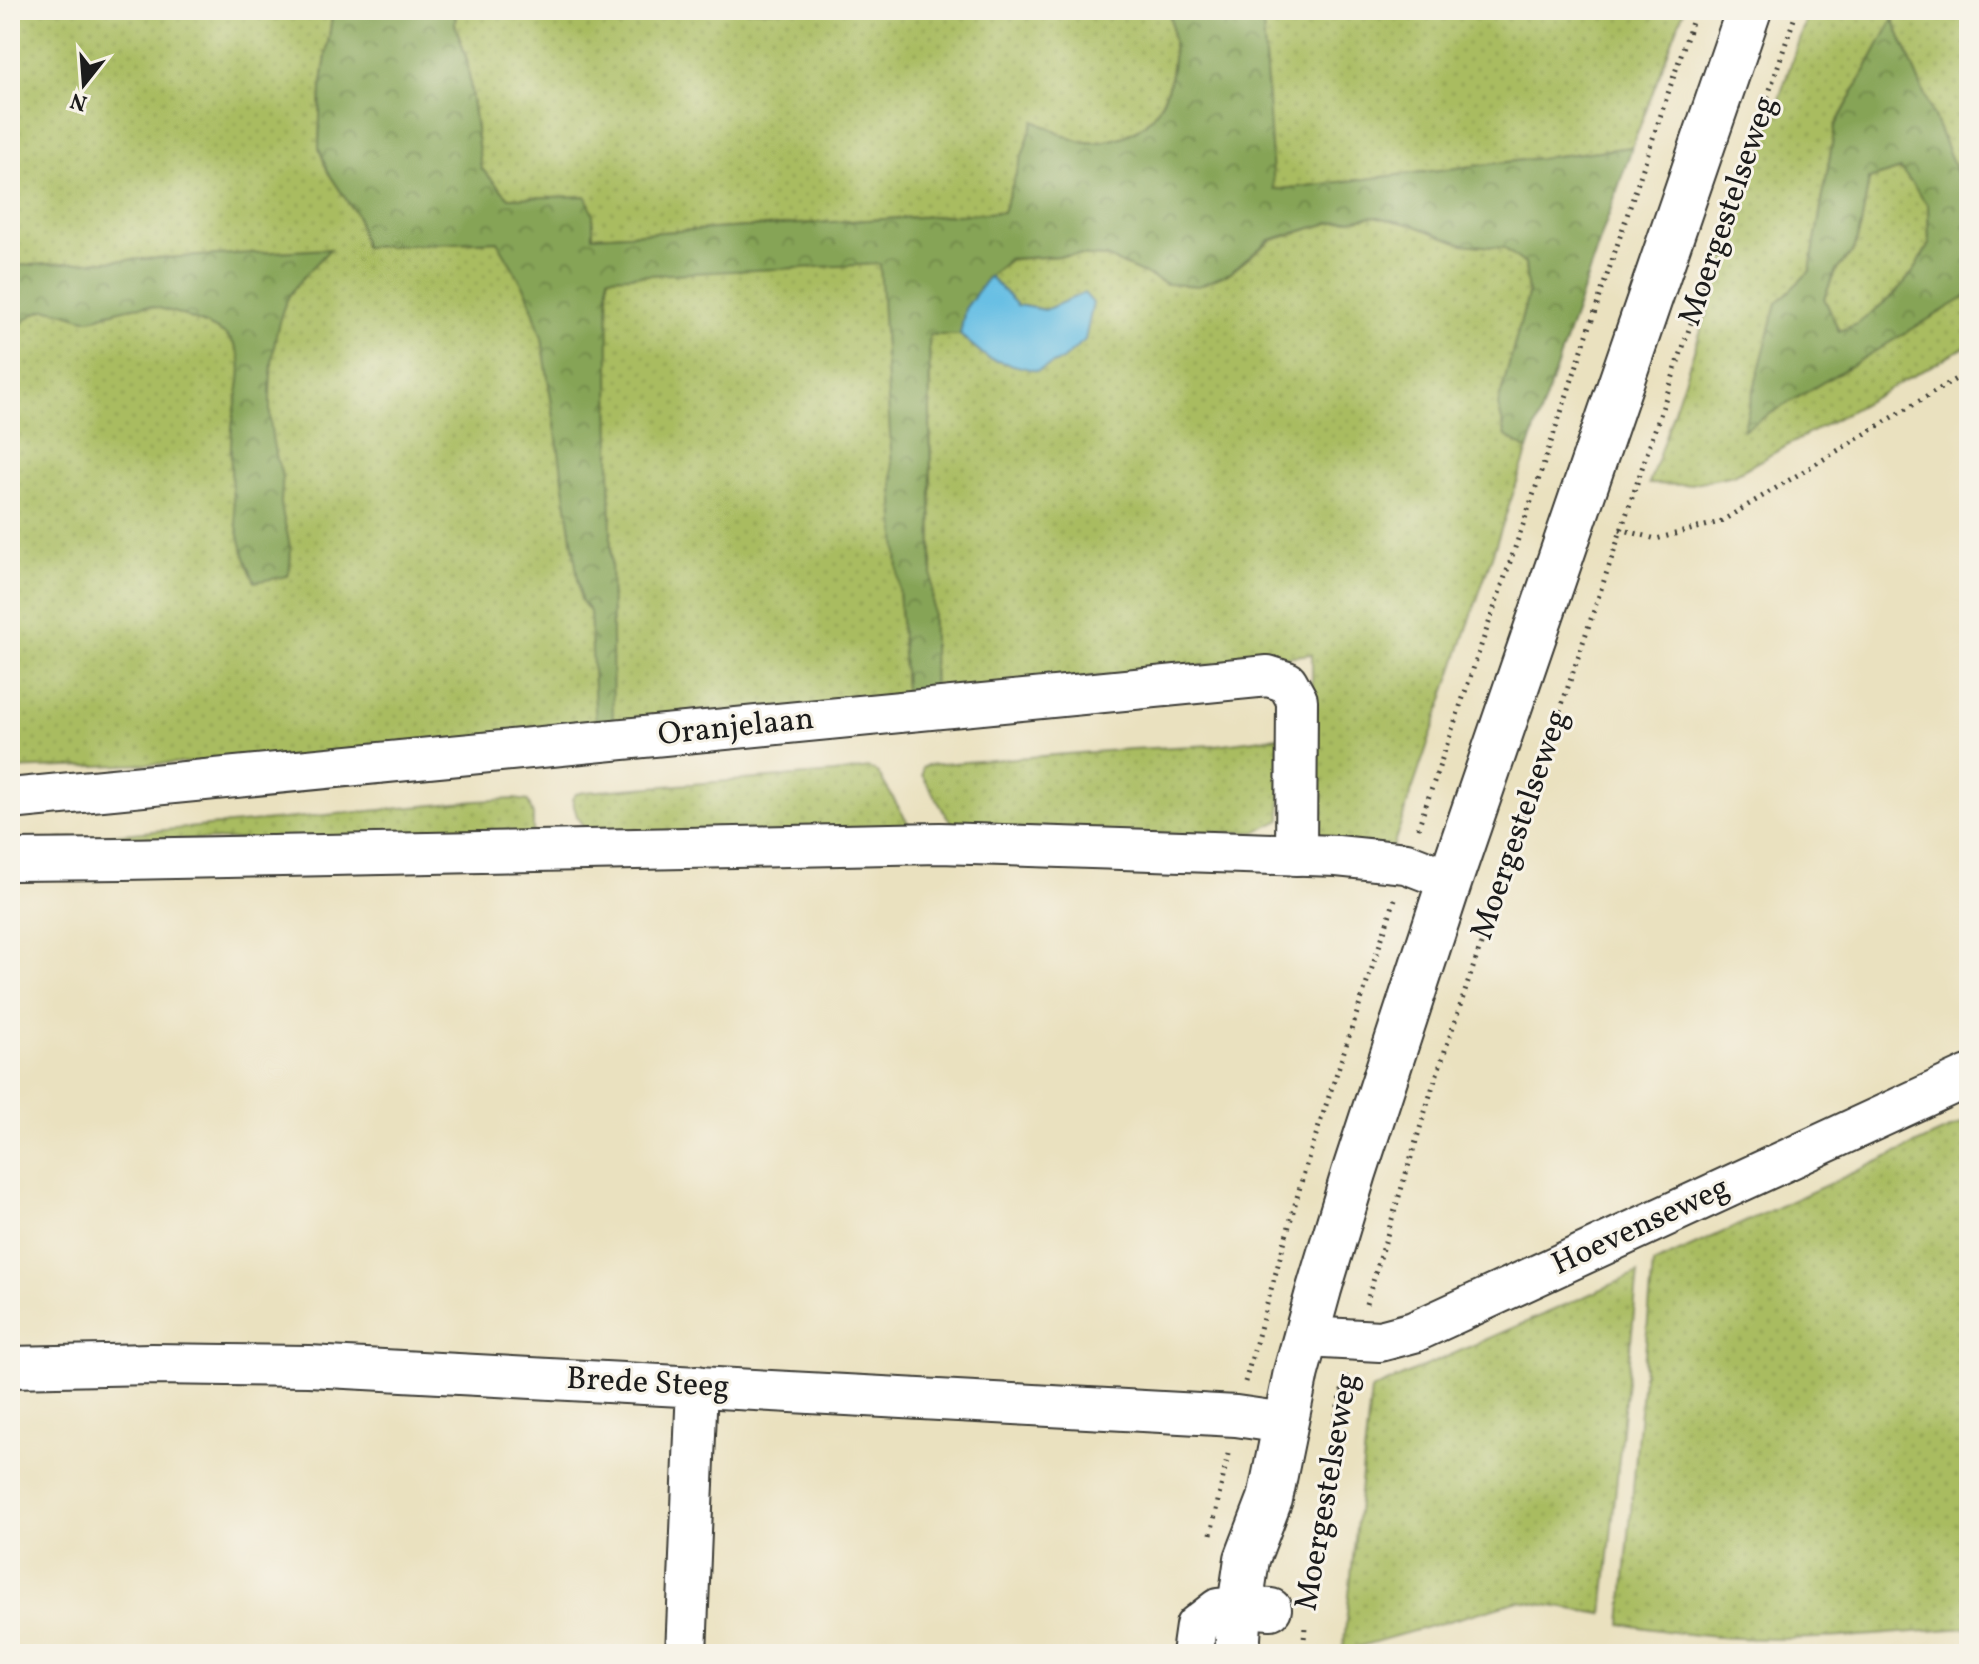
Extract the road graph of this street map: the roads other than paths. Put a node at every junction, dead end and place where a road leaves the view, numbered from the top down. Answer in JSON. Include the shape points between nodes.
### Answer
{"nodes":[{"id":1,"x":1749,"y":10,"type":"edge"},
{"id":2,"x":10,"y":799,"type":"edge"},
{"id":3,"x":1296,"y":855,"type":"junction"},
{"id":4,"x":10,"y":859,"type":"edge"},
{"id":5,"x":1450,"y":880,"type":"junction"},
{"id":6,"x":1969,"y":1076,"type":"edge"},
{"id":7,"x":1305,"y":1337,"type":"junction"},
{"id":8,"x":10,"y":1367,"type":"edge"},
{"id":9,"x":697,"y":1386,"type":"junction"},
{"id":10,"x":1284,"y":1423,"type":"junction"},
{"id":11,"x":1281,"y":1613,"type":"junction"},
{"id":12,"x":686,"y":1654,"type":"edge"},
{"id":13,"x":1192,"y":1654,"type":"edge"},
{"id":14,"x":1237,"y":1654,"type":"edge"},
{"id":15,"x":1268,"y":1654,"type":"edge"}],
"edges":[{"from":1,"to":5,"type":"main road","name":"Moergestelseweg"},
{"from":2,"to":3,"type":"street","name":"Oranjelaan","via":[[1268,676],[1287,682],[1297,700]]},
{"from":3,"to":4,"type":"street","via":[[940,843]]},
{"from":3,"to":5,"type":"street","via":[[1406,863]]},
{"from":5,"to":7,"type":"main road","name":"Moergestelseweg"},
{"from":6,"to":7,"type":"street","name":"Hoevenseweg","via":[[1414,1332],[1380,1341]]},
{"from":7,"to":10,"type":"main road","name":"Moergestelseweg"},
{"from":8,"to":9,"type":"street","name":"Brede Steeg","via":[[309,1366]]},
{"from":9,"to":10,"type":"street","name":"Brede Steeg"},
{"from":9,"to":12,"type":"street"},
{"from":10,"to":11,"type":"main road","name":"Moergestelseweg","via":[[1270,1499],[1247,1559]]},
{"from":11,"to":13,"type":"street","via":[[1218,1609],[1196,1626]]},
{"from":11,"to":14,"type":"main road","name":"Moergestelseweg"},
{"from":11,"to":15,"type":"main road","name":"Moergestelseweg"}]}
